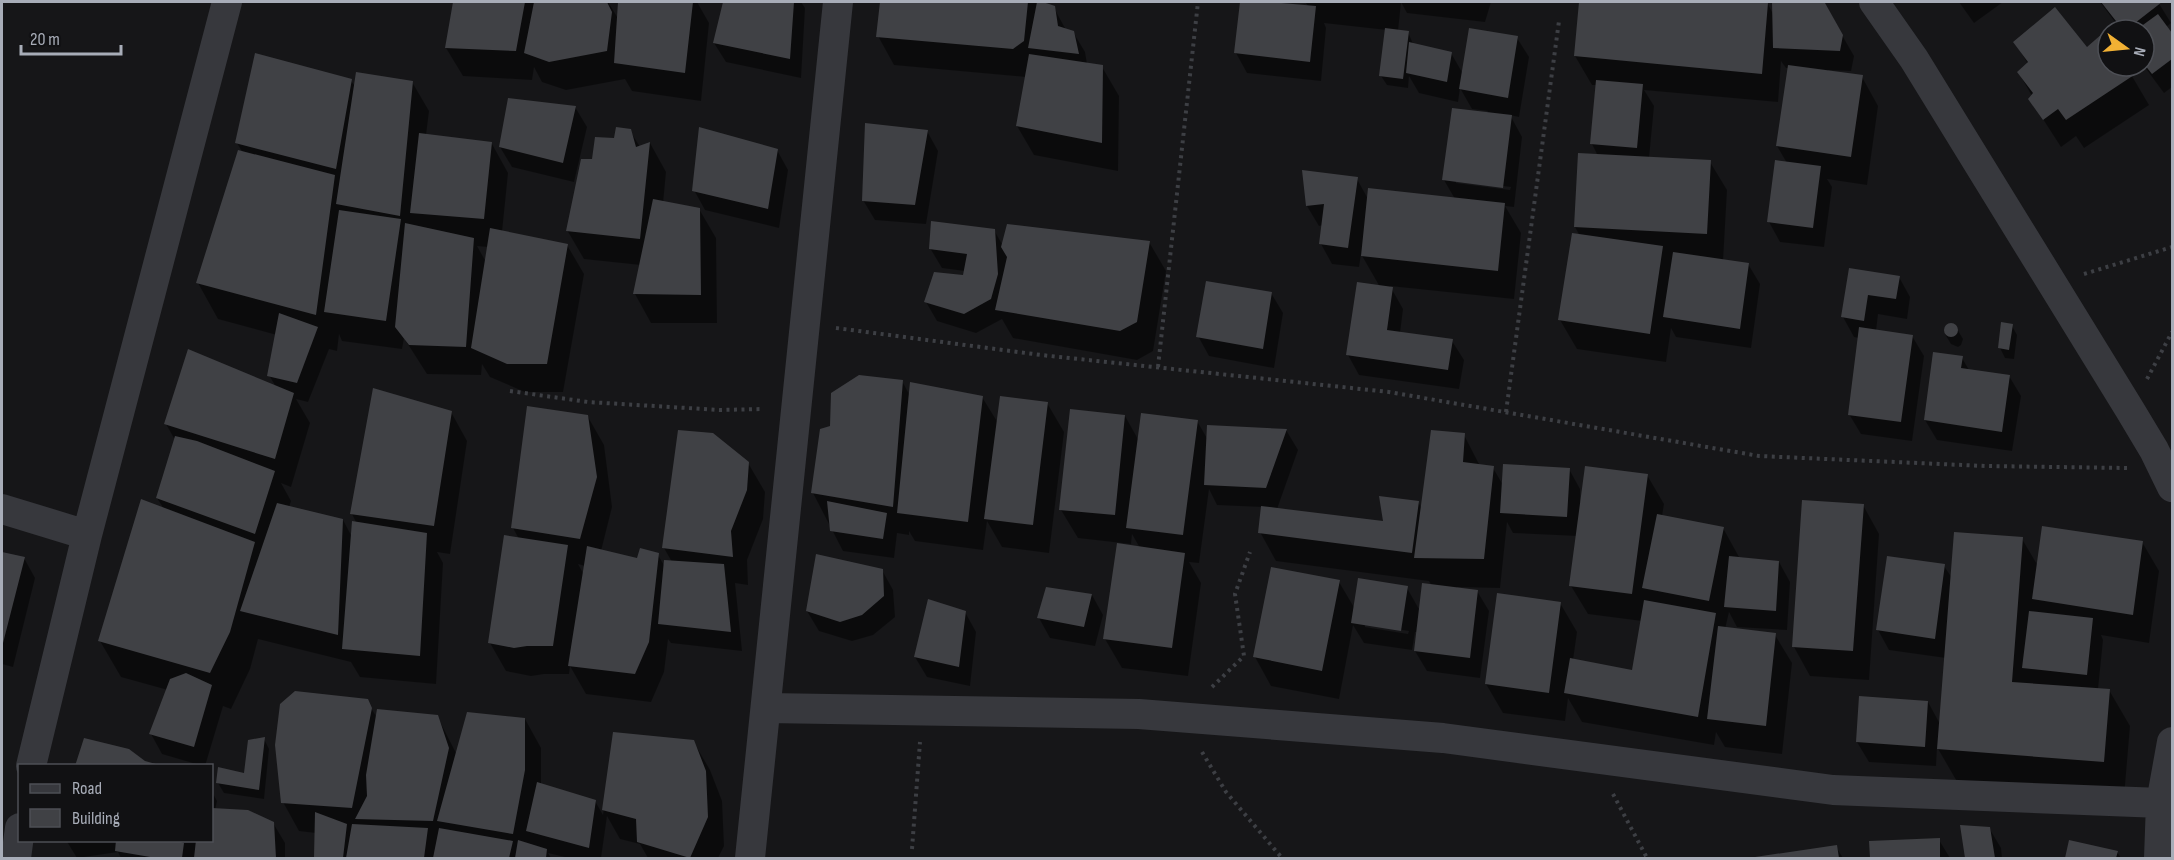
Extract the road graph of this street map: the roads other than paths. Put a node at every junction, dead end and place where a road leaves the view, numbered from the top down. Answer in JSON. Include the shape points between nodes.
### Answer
{"nodes":[{"id":1,"x":227,"y":2,"type":"edge"},
{"id":2,"x":838,"y":2,"type":"edge"},
{"id":3,"x":1874,"y":2,"type":"edge"},
{"id":4,"x":2168,"y":478,"type":"edge"},
{"id":5,"x":2,"y":509,"type":"edge"},
{"id":6,"x":87,"y":535,"type":"junction"},
{"id":7,"x":767,"y":708,"type":"junction"},
{"id":8,"x":2172,"y":742,"type":"edge"},
{"id":9,"x":31,"y":764,"type":"edge"},
{"id":10,"x":2161,"y":803,"type":"junction"},
{"id":11,"x":18,"y":842,"type":"edge"},
{"id":12,"x":16,"y":858,"type":"edge"},
{"id":13,"x":750,"y":858,"type":"edge"},
{"id":14,"x":2159,"y":858,"type":"edge"}],
"edges":[{"from":1,"to":6,"type":"street"},
{"from":2,"to":7,"type":"street"},
{"from":3,"to":4,"type":"street","via":[[1914,59]]},
{"from":5,"to":6,"type":"street"},
{"from":6,"to":9,"type":"street"},
{"from":7,"to":10,"type":"street","via":[[1139,714],[1443,738],[1833,790]]},
{"from":7,"to":13,"type":"street"},
{"from":8,"to":10,"type":"street"},
{"from":10,"to":14,"type":"street"},
{"from":11,"to":12,"type":"street"}]}
